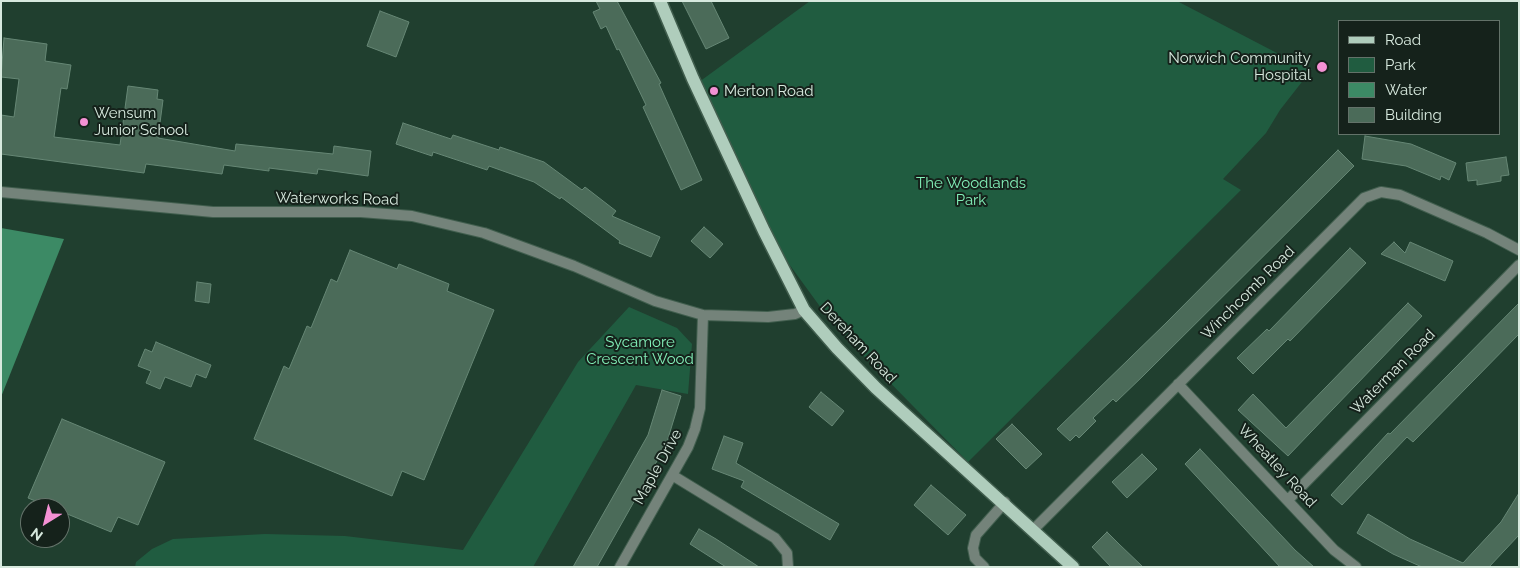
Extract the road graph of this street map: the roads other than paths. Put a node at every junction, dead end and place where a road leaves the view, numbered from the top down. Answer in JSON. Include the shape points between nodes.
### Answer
{"nodes":[{"id":1,"x":660,"y":1,"type":"edge"},
{"id":2,"x":1,"y":192,"type":"edge"},
{"id":3,"x":1519,"y":250,"type":"edge"},
{"id":4,"x":1519,"y":265,"type":"edge"},
{"id":5,"x":804,"y":310,"type":"junction"},
{"id":6,"x":703,"y":315,"type":"junction"},
{"id":7,"x":1178,"y":384,"type":"junction"},
{"id":8,"x":672,"y":475,"type":"junction"},
{"id":9,"x":1288,"y":500,"type":"junction"},
{"id":10,"x":1005,"y":502,"type":"junction"},
{"id":11,"x":1034,"y":530,"type":"junction"},
{"id":12,"x":620,"y":567,"type":"edge"},
{"id":13,"x":788,"y":567,"type":"edge"},
{"id":14,"x":984,"y":567,"type":"edge"},
{"id":15,"x":1073,"y":567,"type":"edge"},
{"id":16,"x":1356,"y":567,"type":"edge"}],
"edges":[{"from":1,"to":5,"type":"main road","name":"Dereham Road","via":[[764,231]]},
{"from":2,"to":6,"type":"street","name":"Waterworks Road","via":[[213,212],[361,212],[412,216],[484,233],[574,266],[655,301]]},
{"from":3,"to":7,"type":"street","name":"Winchcomb Road","via":[[1400,196],[1381,192],[1364,198]]},
{"from":4,"to":9,"type":"street","name":"Waterman Road"},
{"from":5,"to":6,"type":"street","name":"Waterworks Road","via":[[768,317]]},
{"from":5,"to":10,"type":"main road","name":"Dereham Road","via":[[876,388]]},
{"from":6,"to":8,"type":"street","name":"Maple Drive","via":[[700,408],[695,429]]},
{"from":7,"to":9,"type":"street","name":"Wheatley Road"},
{"from":7,"to":11,"type":"street","name":"Winchcomb Road"},
{"from":8,"to":12,"type":"street","name":"Maple Drive"},
{"from":8,"to":13,"type":"street","via":[[774,538],[786,553]]},
{"from":9,"to":16,"type":"street","name":"Wheatley Road","via":[[1334,550]]},
{"from":10,"to":11,"type":"main road","name":"Dereham Road"},
{"from":10,"to":14,"type":"street","via":[[976,535],[975,558]]},
{"from":11,"to":15,"type":"main road","name":"Dereham Road"}]}
